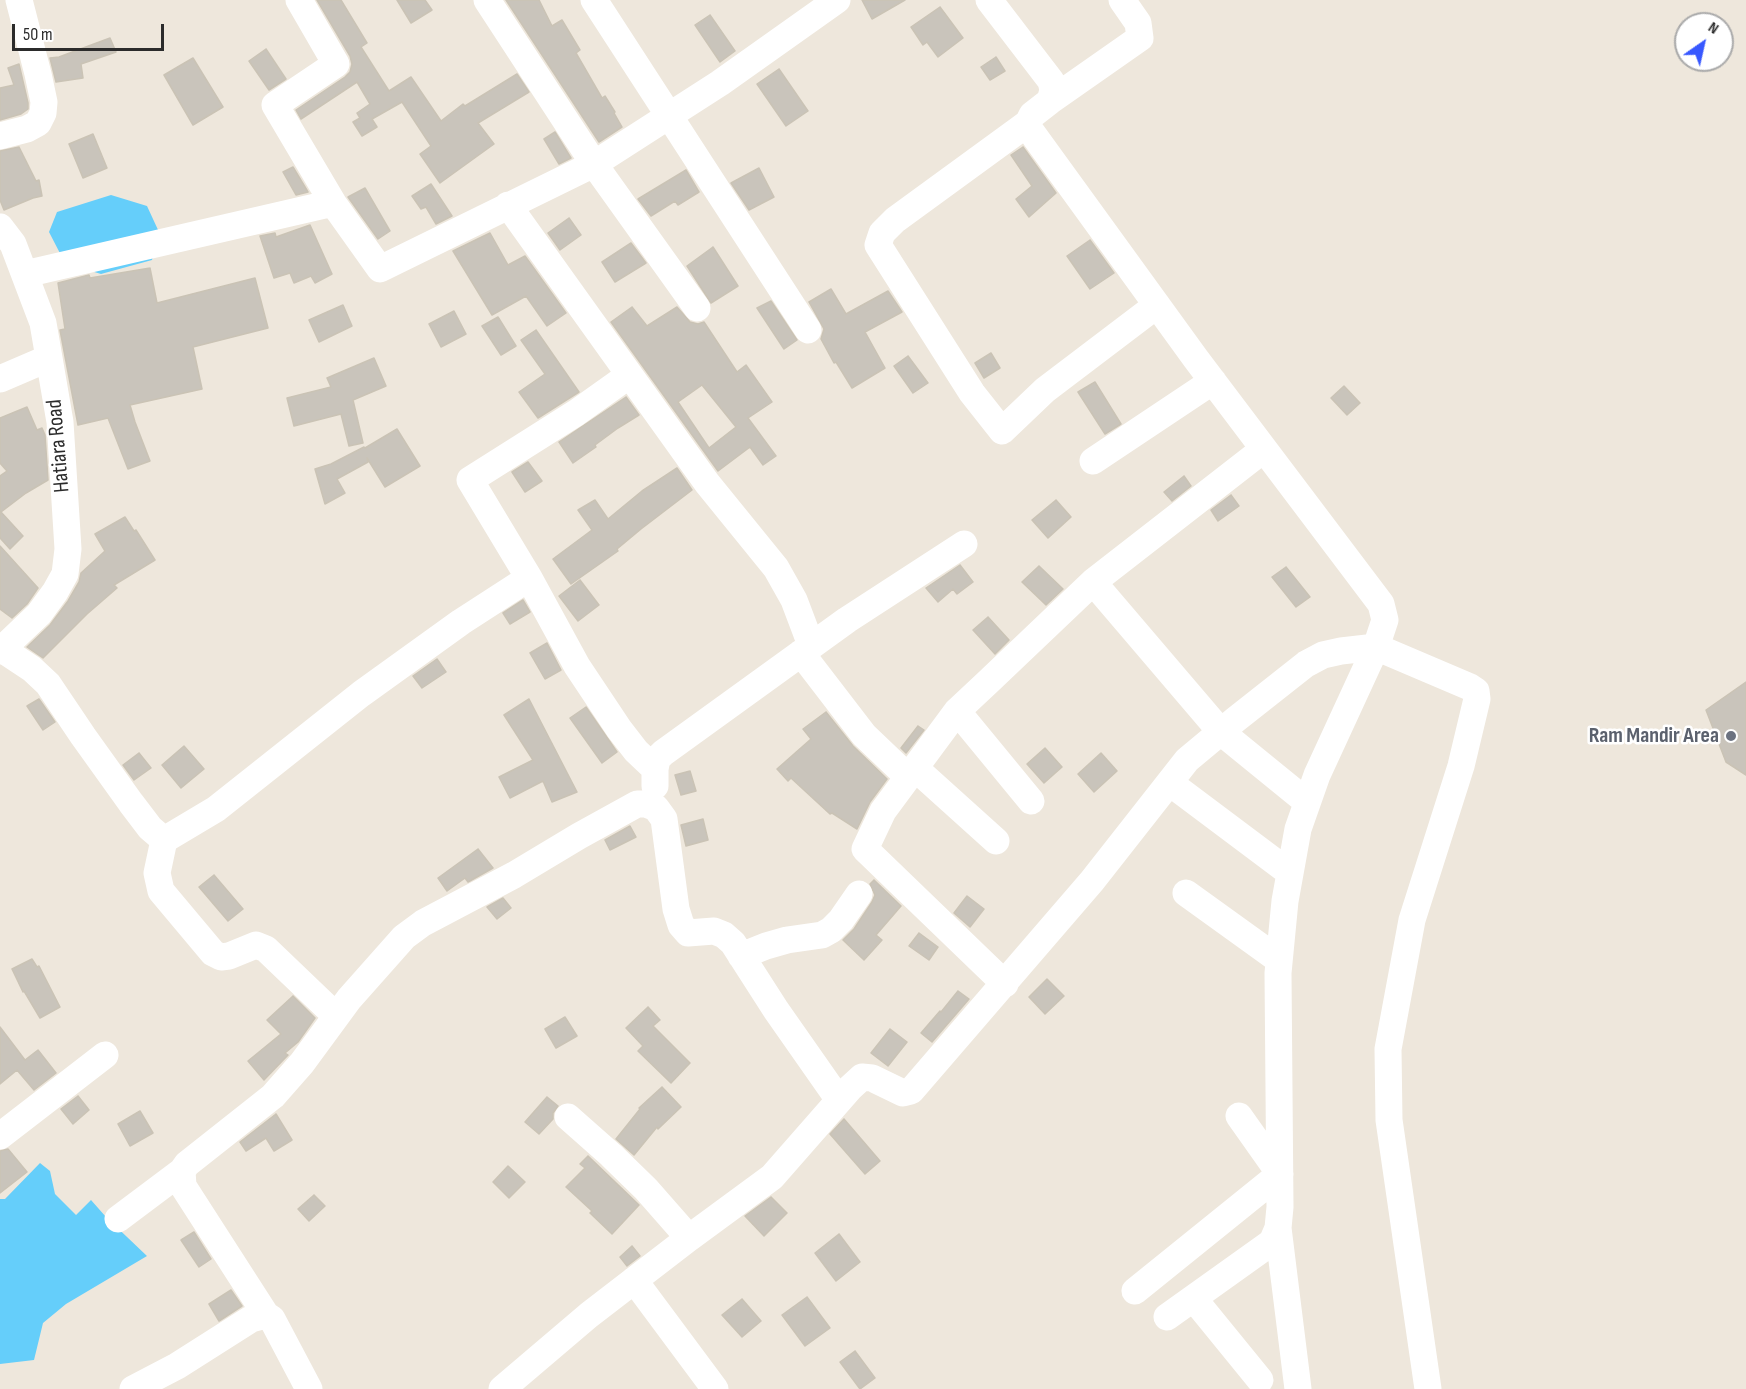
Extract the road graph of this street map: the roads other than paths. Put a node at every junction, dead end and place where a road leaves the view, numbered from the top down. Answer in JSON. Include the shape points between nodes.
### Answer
{"nodes":[{"id":1,"x":19,"y":0,"type":"edge"},
{"id":2,"x":299,"y":0,"type":"edge"},
{"id":3,"x":487,"y":0,"type":"edge"},
{"id":4,"x":594,"y":0,"type":"edge"},
{"id":5,"x":837,"y":0,"type":"edge"},
{"id":6,"x":989,"y":0,"type":"edge"},
{"id":7,"x":1122,"y":0,"type":"edge"},
{"id":8,"x":1050,"y":101,"type":"junction"},
{"id":9,"x":670,"y":115,"type":"junction"},
{"id":10,"x":1028,"y":123,"type":"junction"},
{"id":11,"x":0,"y":136,"type":"edge"},
{"id":12,"x":594,"y":164,"type":"junction"},
{"id":13,"x":333,"y":203,"type":"junction"},
{"id":14,"x":508,"y":206,"type":"junction"},
{"id":15,"x":0,"y":227,"type":"edge"},
{"id":16,"x":25,"y":274,"type":"junction"},
{"id":17,"x":1157,"y":305,"type":"junction"},
{"id":18,"x":697,"y":308,"type":"dead end"},
{"id":19,"x":808,"y":330,"type":"dead end"},
{"id":20,"x":50,"y":358,"type":"junction"},
{"id":21,"x":628,"y":376,"type":"junction"},
{"id":22,"x":0,"y":378,"type":"edge"},
{"id":23,"x":1213,"y":381,"type":"junction"},
{"id":24,"x":1264,"y":449,"type":"junction"},
{"id":25,"x":1093,"y":461,"type":"dead end"},
{"id":26,"x":964,"y":544,"type":"dead end"},
{"id":27,"x":529,"y":578,"type":"junction"},
{"id":28,"x":1093,"y":582,"type":"junction"},
{"id":29,"x":806,"y":649,"type":"junction"},
{"id":30,"x":1,"y":650,"type":"edge"},
{"id":31,"x":1380,"y":650,"type":"junction"},
{"id":32,"x":957,"y":711,"type":"junction"},
{"id":33,"x":1221,"y":732,"type":"junction"},
{"id":34,"x":655,"y":769,"type":"junction"},
{"id":35,"x":911,"y":772,"type":"junction"},
{"id":36,"x":1170,"y":783,"type":"junction"},
{"id":37,"x":1031,"y":801,"type":"dead end"},
{"id":38,"x":1307,"y":802,"type":"junction"},
{"id":39,"x":656,"y":808,"type":"junction"},
{"id":40,"x":164,"y":840,"type":"junction"},
{"id":41,"x":996,"y":841,"type":"dead end"},
{"id":42,"x":1290,"y":873,"type":"junction"},
{"id":43,"x":1186,"y":893,"type":"dead end"},
{"id":44,"x":859,"y":894,"type":"dead end"},
{"id":45,"x":741,"y":956,"type":"junction"},
{"id":46,"x":1279,"y":960,"type":"junction"},
{"id":47,"x":1005,"y":984,"type":"junction"},
{"id":48,"x":336,"y":1016,"type":"junction"},
{"id":49,"x":105,"y":1055,"type":"dead end"},
{"id":50,"x":839,"y":1100,"type":"junction"},
{"id":51,"x":1239,"y":1116,"type":"dead end"},
{"id":52,"x":568,"y":1117,"type":"dead end"},
{"id":53,"x":0,"y":1136,"type":"edge"},
{"id":54,"x":182,"y":1172,"type":"junction"},
{"id":55,"x":1280,"y":1174,"type":"junction"},
{"id":56,"x":118,"y":1219,"type":"dead end"},
{"id":57,"x":1278,"y":1228,"type":"junction"},
{"id":58,"x":689,"y":1238,"type":"junction"},
{"id":59,"x":634,"y":1280,"type":"junction"},
{"id":60,"x":1135,"y":1292,"type":"dead end"},
{"id":61,"x":1194,"y":1299,"type":"junction"},
{"id":62,"x":266,"y":1315,"type":"junction"},
{"id":63,"x":1167,"y":1317,"type":"dead end"},
{"id":64,"x":1260,"y":1380,"type":"dead end"},
{"id":65,"x":133,"y":1389,"type":"edge"},
{"id":66,"x":309,"y":1389,"type":"edge"},
{"id":67,"x":502,"y":1389,"type":"edge"},
{"id":68,"x":715,"y":1389,"type":"edge"},
{"id":69,"x":1299,"y":1389,"type":"edge"},
{"id":70,"x":1428,"y":1389,"type":"edge"}],
"edges":[{"from":1,"to":11,"type":"street","via":[[40,83],[43,113],[38,123],[27,129]]},
{"from":2,"to":13,"type":"street","via":[[336,64],[275,105]]},
{"from":3,"to":12,"type":"street"},
{"from":4,"to":9,"type":"street"},
{"from":5,"to":9,"type":"street"},
{"from":6,"to":8,"type":"street","via":[[1051,81]]},
{"from":7,"to":8,"type":"street","via":[[1138,23],[1140,38]]},
{"from":8,"to":10,"type":"street"},
{"from":9,"to":12,"type":"street"},
{"from":9,"to":19,"type":"street"},
{"from":10,"to":17,"type":"street"},
{"from":10,"to":17,"type":"street","via":[[895,220],[882,232],[878,246],[972,393],[1002,431],[1046,390]]},
{"from":12,"to":14,"type":"street"},
{"from":12,"to":18,"type":"street"},
{"from":13,"to":14,"type":"street","via":[[380,269]]},
{"from":13,"to":16,"type":"street"},
{"from":14,"to":21,"type":"street"},
{"from":15,"to":16,"type":"street","name":"Hatiara Road","via":[[13,244]]},
{"from":16,"to":20,"type":"street","name":"Hatiara Road"},
{"from":17,"to":23,"type":"street"},
{"from":20,"to":22,"type":"street"},
{"from":20,"to":30,"type":"street","name":"Hatiara Road","via":[[60,422],[68,549],[65,574],[39,614]]},
{"from":21,"to":27,"type":"street","via":[[470,480]]},
{"from":21,"to":29,"type":"street","via":[[706,483],[776,568],[794,600]]},
{"from":23,"to":24,"type":"street"},
{"from":23,"to":25,"type":"street"},
{"from":24,"to":28,"type":"street"},
{"from":24,"to":31,"type":"street","via":[[1381,604],[1385,620]]},
{"from":26,"to":29,"type":"street"},
{"from":27,"to":34,"type":"street","via":[[619,729]]},
{"from":27,"to":40,"type":"street","via":[[361,694],[216,809]]},
{"from":28,"to":32,"type":"street"},
{"from":28,"to":33,"type":"street"},
{"from":29,"to":34,"type":"street","via":[[663,753]]},
{"from":29,"to":35,"type":"street","via":[[864,735]]},
{"from":30,"to":40,"type":"street","via":[[48,684],[131,803]]},
{"from":31,"to":33,"type":"street","via":[[1332,653],[1306,664]]},
{"from":31,"to":38,"type":"street","via":[[1330,745]]},
{"from":31,"to":70,"type":"street","via":[[1476,691],[1476,708],[1461,766],[1412,920],[1388,1049],[1389,1120]]},
{"from":32,"to":35,"type":"street"},
{"from":32,"to":37,"type":"street"},
{"from":33,"to":36,"type":"street","via":[[1187,760]]},
{"from":33,"to":38,"type":"street"},
{"from":34,"to":39,"type":"street"},
{"from":35,"to":41,"type":"street"},
{"from":35,"to":47,"type":"street","via":[[883,811],[865,849]]},
{"from":36,"to":42,"type":"street"},
{"from":36,"to":47,"type":"street"},
{"from":38,"to":42,"type":"street"},
{"from":39,"to":45,"type":"street","via":[[664,819],[681,925],[688,933],[714,931],[724,935]]},
{"from":39,"to":48,"type":"street","via":[[637,804],[423,923],[389,952]]},
{"from":40,"to":48,"type":"street","via":[[157,873],[161,891],[213,953],[229,956],[256,945],[266,949]]},
{"from":42,"to":46,"type":"street"},
{"from":43,"to":46,"type":"street"},
{"from":44,"to":45,"type":"street","via":[[841,920],[822,935],[787,940]]},
{"from":45,"to":50,"type":"street"},
{"from":46,"to":55,"type":"street"},
{"from":47,"to":50,"type":"street","via":[[911,1091],[903,1093],[862,1077]]},
{"from":48,"to":54,"type":"street","via":[[273,1096]]},
{"from":49,"to":53,"type":"street"},
{"from":50,"to":58,"type":"street","via":[[772,1177]]},
{"from":51,"to":55,"type":"street"},
{"from":52,"to":58,"type":"street","via":[[639,1183]]},
{"from":54,"to":56,"type":"street"},
{"from":54,"to":62,"type":"street","via":[[183,1186]]},
{"from":55,"to":57,"type":"street"},
{"from":55,"to":60,"type":"street"},
{"from":57,"to":61,"type":"street","via":[[1272,1242]]},
{"from":57,"to":69,"type":"street"},
{"from":58,"to":59,"type":"street"},
{"from":59,"to":67,"type":"street"},
{"from":59,"to":68,"type":"street"},
{"from":61,"to":63,"type":"street"},
{"from":61,"to":64,"type":"street"},
{"from":62,"to":65,"type":"street","via":[[251,1319]]},
{"from":62,"to":66,"type":"street","via":[[272,1319]]}]}
